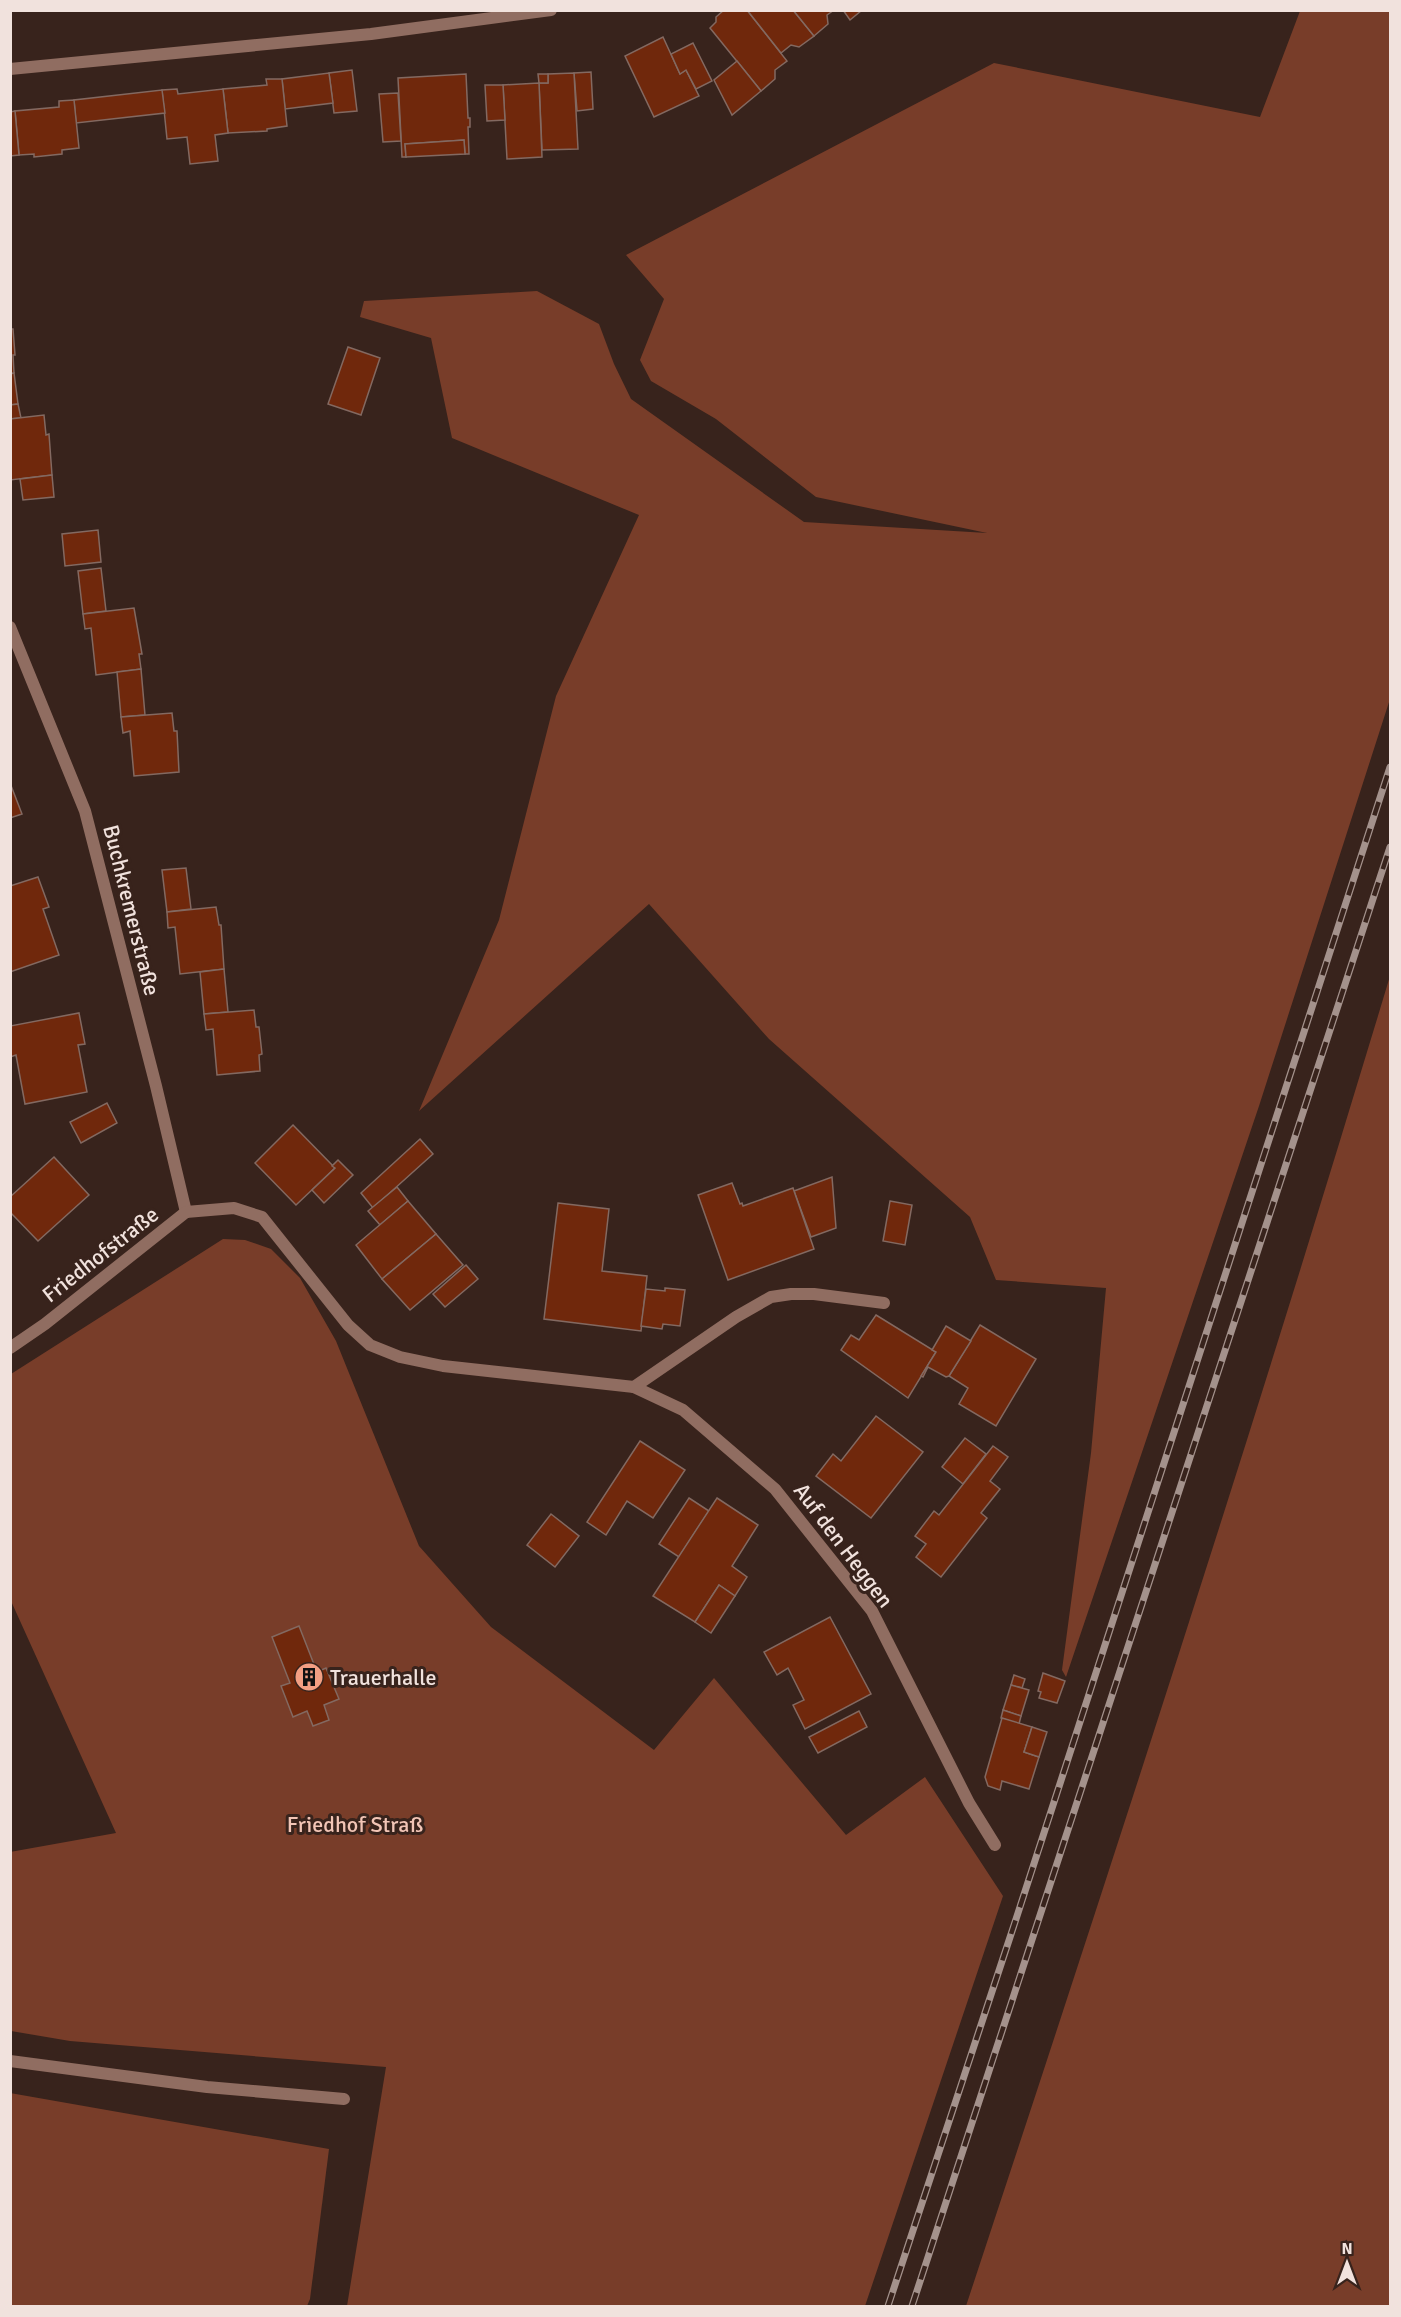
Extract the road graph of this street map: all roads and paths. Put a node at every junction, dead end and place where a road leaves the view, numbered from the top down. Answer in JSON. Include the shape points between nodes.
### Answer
{"nodes":[{"id":1,"x":551,"y":10,"type":"edge"},
{"id":2,"x":10,"y":69,"type":"edge"},
{"id":3,"x":10,"y":627,"type":"edge"},
{"id":4,"x":186,"y":1212,"type":"junction"},
{"id":5,"x":884,"y":1303,"type":"dead end"},
{"id":6,"x":10,"y":1348,"type":"edge"},
{"id":7,"x":633,"y":1387,"type":"junction"},
{"id":8,"x":995,"y":1845,"type":"dead end"},
{"id":9,"x":10,"y":2061,"type":"edge"},
{"id":10,"x":344,"y":2099,"type":"dead end"}],
"edges":[{"from":1,"to":2,"type":"street","via":[[371,34]]},
{"from":3,"to":4,"type":"street","name":"Buchkremerstraße","via":[[85,811]]},
{"from":4,"to":6,"type":"street","name":"Friedhofstraße"},
{"from":4,"to":7,"type":"street","name":"Auf den Heggen","via":[[234,1208],[262,1216],[348,1325],[370,1346],[443,1366]]},
{"from":5,"to":7,"type":"street","via":[[814,1294],[771,1298],[736,1317]]},
{"from":7,"to":8,"type":"street","name":"Auf den Heggen","via":[[683,1410],[775,1489],[872,1611],[964,1793]]},
{"from":9,"to":10,"type":"street","via":[[207,2087]]}]}
